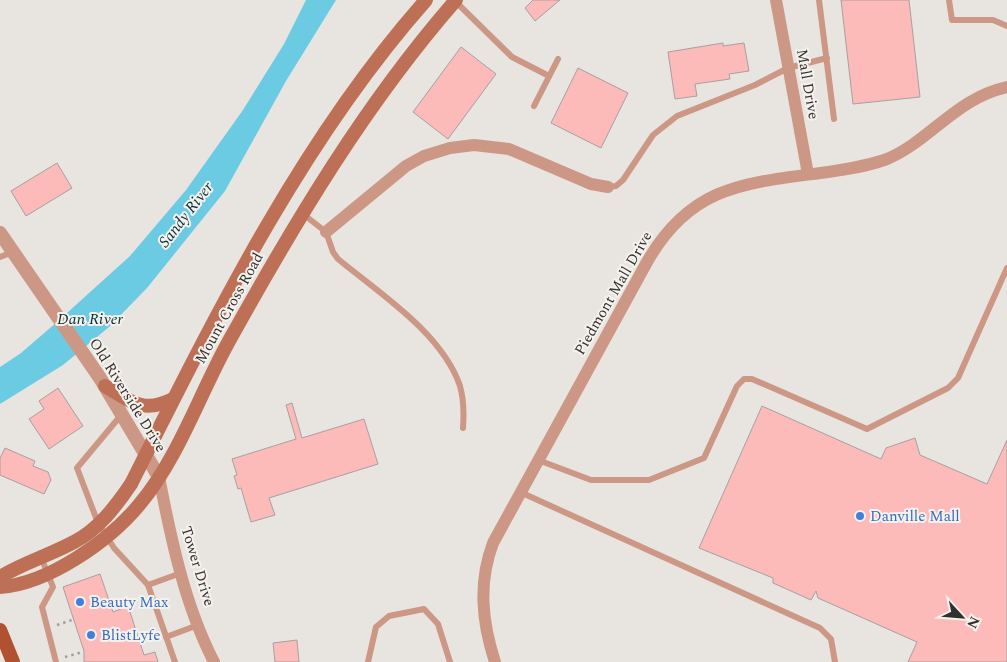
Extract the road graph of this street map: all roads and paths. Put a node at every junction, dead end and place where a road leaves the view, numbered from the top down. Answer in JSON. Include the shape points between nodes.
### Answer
{"nodes":[{"id":1,"x":426,"y":0,"type":"edge"},
{"id":2,"x":455,"y":0,"type":"edge"},
{"id":3,"x":776,"y":0,"type":"edge"},
{"id":4,"x":819,"y":0,"type":"edge"},
{"id":5,"x":949,"y":0,"type":"edge"},
{"id":6,"x":1007,"y":26,"type":"edge"},
{"id":7,"x":827,"y":58,"type":"junction"},
{"id":8,"x":558,"y":59,"type":"dead end"},
{"id":9,"x":788,"y":68,"type":"junction"},
{"id":10,"x":549,"y":76,"type":"junction"},
{"id":11,"x":1007,"y":87,"type":"edge"},
{"id":12,"x":534,"y":106,"type":"dead end"},
{"id":13,"x":834,"y":119,"type":"dead end"},
{"id":14,"x":808,"y":174,"type":"junction"},
{"id":15,"x":608,"y":186,"type":"joint"},
{"id":16,"x":302,"y":214,"type":"junction"},
{"id":17,"x":326,"y":232,"type":"junction"},
{"id":18,"x":0,"y":233,"type":"edge"},
{"id":19,"x":13,"y":252,"type":"junction"},
{"id":20,"x":0,"y":257,"type":"edge"},
{"id":21,"x":1007,"y":268,"type":"edge"},
{"id":22,"x":102,"y":382,"type":"junction"},
{"id":23,"x":173,"y":398,"type":"junction"},
{"id":24,"x":122,"y":414,"type":"junction"},
{"id":25,"x":463,"y":428,"type":"dead end"},
{"id":26,"x":146,"y":454,"type":"junction"},
{"id":27,"x":538,"y":460,"type":"junction"},
{"id":28,"x":159,"y":477,"type":"junction"},
{"id":29,"x":520,"y":492,"type":"junction"},
{"id":30,"x":98,"y":523,"type":"junction"},
{"id":31,"x":107,"y":536,"type":"junction"},
{"id":32,"x":41,"y":557,"type":"junction"},
{"id":33,"x":47,"y":573,"type":"junction"},
{"id":34,"x":181,"y":573,"type":"junction"},
{"id":35,"x":0,"y":577,"type":"edge"},
{"id":36,"x":148,"y":585,"type":"junction"},
{"id":37,"x":0,"y":587,"type":"edge"},
{"id":38,"x":72,"y":620,"type":"dead end"},
{"id":39,"x":198,"y":624,"type":"junction"},
{"id":40,"x":48,"y":628,"type":"junction"},
{"id":41,"x":0,"y":630,"type":"edge"},
{"id":42,"x":166,"y":637,"type":"junction"},
{"id":43,"x":83,"y":652,"type":"dead end"},
{"id":44,"x":56,"y":661,"type":"edge"},
{"id":45,"x":13,"y":662,"type":"edge"},
{"id":46,"x":175,"y":662,"type":"edge"},
{"id":47,"x":214,"y":662,"type":"edge"},
{"id":48,"x":368,"y":662,"type":"edge"},
{"id":49,"x":450,"y":662,"type":"edge"},
{"id":50,"x":495,"y":662,"type":"edge"},
{"id":51,"x":835,"y":662,"type":"edge"}],
"edges":[{"from":1,"to":23,"type":"main road","name":"Mount Cross Road","via":[[378,60],[296,177]]},
{"from":2,"to":10,"type":"lane","via":[[512,57]]},
{"from":2,"to":16,"type":"main road","name":"Mount Cross Road","via":[[387,87]]},
{"from":3,"to":9,"type":"street","name":"Mall Drive"},
{"from":4,"to":7,"type":"lane"},
{"from":5,"to":6,"type":"lane","via":[[952,20],[994,20]]},
{"from":7,"to":9,"type":"lane"},
{"from":7,"to":13,"type":"lane"},
{"from":8,"to":10,"type":"lane"},
{"from":9,"to":14,"type":"street","name":"Mall Drive"},
{"from":9,"to":15,"type":"lane","via":[[755,85],[677,116],[653,135],[623,180],[616,186]]},
{"from":10,"to":12,"type":"lane"},
{"from":11,"to":14,"type":"street","name":"Piedmont Mall Drive","via":[[970,101],[890,157],[865,166]]},
{"from":14,"to":27,"type":"street","name":"Piedmont Mall Drive","via":[[725,190],[700,202],[673,224],[654,248]]},
{"from":15,"to":17,"type":"street","via":[[591,184],[509,149],[474,145],[450,148],[406,166]]},
{"from":16,"to":17,"type":"lane"},
{"from":16,"to":28,"type":"main road","name":"Mount Cross Road","via":[[221,355]]},
{"from":17,"to":25,"type":"lane","via":[[338,259],[418,325],[454,371],[464,409]]},
{"from":18,"to":19,"type":"street","name":"Old Riverside Drive"},
{"from":19,"to":20,"type":"lane"},
{"from":19,"to":22,"type":"street","name":"Old Riverside Drive"},
{"from":21,"to":27,"type":"lane","via":[[958,378],[948,388],[867,429],[752,379],[737,386],[704,458],[650,480],[592,480]]},
{"from":22,"to":23,"type":"main road","via":[[141,406],[158,406]]},
{"from":22,"to":24,"type":"street","name":"Old Riverside Drive"},
{"from":23,"to":26,"type":"main road","name":"Mount Cross Road"},
{"from":24,"to":26,"type":"street","name":"Old Riverside Drive"},
{"from":24,"to":30,"type":"lane","via":[[77,468]]},
{"from":26,"to":28,"type":"street","name":"Old Riverside Drive"},
{"from":26,"to":30,"type":"main road","name":"Mount Cross Road","via":[[120,500]]},
{"from":27,"to":29,"type":"street","name":"Piedmont Mall Drive"},
{"from":28,"to":31,"type":"main road","name":"Mount Cross Road","via":[[138,506]]},
{"from":28,"to":34,"type":"street","name":"Tower Drive"},
{"from":29,"to":50,"type":"street","name":"Piedmont Mall Drive","via":[[493,543],[485,572],[484,614]]},
{"from":29,"to":51,"type":"lane","via":[[820,628],[831,640]]},
{"from":30,"to":31,"type":"lane"},
{"from":30,"to":32,"type":"main road","name":"Mount Cross Road","via":[[76,541]]},
{"from":31,"to":33,"type":"main road","name":"Mount Cross Road","via":[[68,564]]},
{"from":31,"to":36,"type":"lane"},
{"from":32,"to":33,"type":"lane"},
{"from":32,"to":35,"type":"main road","name":"Mount Cross Road"},
{"from":33,"to":37,"type":"main road","name":"Mount Cross Road","via":[[15,586]]},
{"from":33,"to":40,"type":"lane","via":[[53,588],[42,607]]},
{"from":34,"to":36,"type":"lane"},
{"from":34,"to":39,"type":"street","name":"Tower Drive"},
{"from":36,"to":42,"type":"lane"},
{"from":38,"to":40,"type":"path"},
{"from":39,"to":42,"type":"lane"},
{"from":39,"to":47,"type":"street","name":"Tower Drive"},
{"from":40,"to":44,"type":"lane"},
{"from":41,"to":45,"type":"main road"},
{"from":42,"to":46,"type":"lane"},
{"from":43,"to":44,"type":"path"},
{"from":48,"to":49,"type":"lane","via":[[376,627],[389,616],[424,610],[438,624]]}]}
